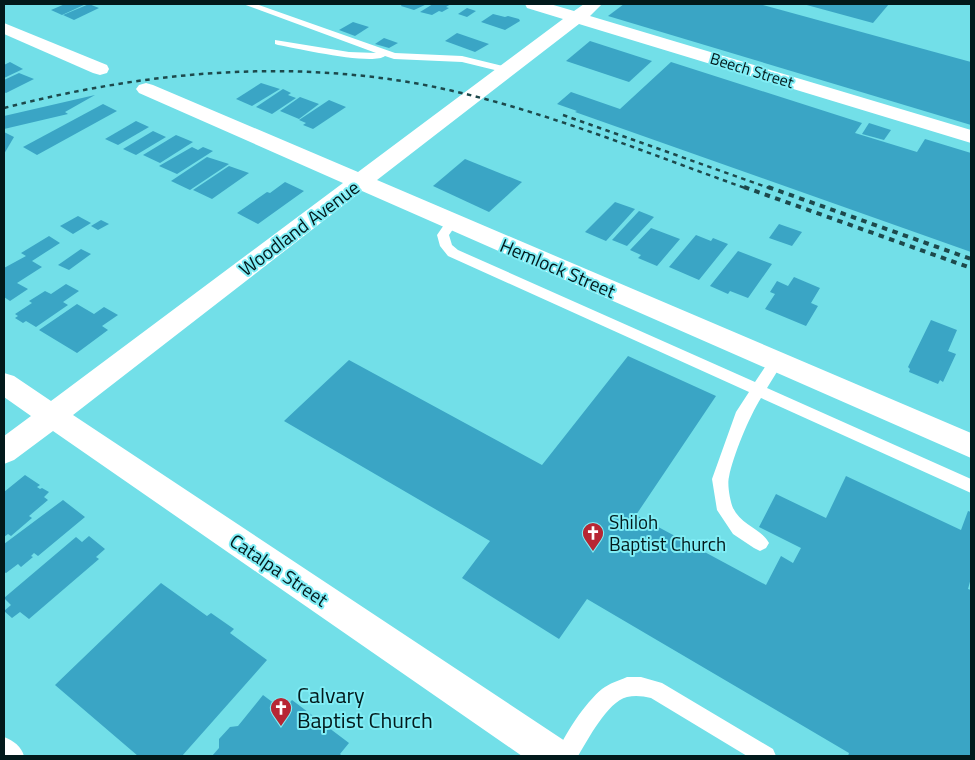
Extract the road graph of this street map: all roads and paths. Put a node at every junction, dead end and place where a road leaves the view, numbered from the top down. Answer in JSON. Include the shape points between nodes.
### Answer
{"nodes":[{"id":1,"x":248,"y":4,"type":"edge"},
{"id":2,"x":534,"y":4,"type":"edge"},
{"id":3,"x":585,"y":10,"type":"edge"},
{"id":4,"x":4,"y":28,"type":"edge"},
{"id":5,"x":278,"y":42,"type":"dead end"},
{"id":6,"x":394,"y":56,"type":"junction"},
{"id":7,"x":100,"y":69,"type":"dead end"},
{"id":8,"x":507,"y":70,"type":"junction"},
{"id":9,"x":146,"y":89,"type":"dead end"},
{"id":10,"x":971,"y":137,"type":"edge"},
{"id":11,"x":360,"y":182,"type":"junction"},
{"id":12,"x":452,"y":222,"type":"junction"},
{"id":13,"x":776,"y":362,"type":"junction"},
{"id":14,"x":4,"y":383,"type":"edge"},
{"id":15,"x":759,"y":390,"type":"junction"},
{"id":16,"x":52,"y":415,"type":"junction"},
{"id":17,"x":971,"y":446,"type":"edge"},
{"id":18,"x":4,"y":452,"type":"edge"},
{"id":19,"x":971,"y":486,"type":"edge"},
{"id":20,"x":760,"y":543,"type":"dead end"},
{"id":21,"x":4,"y":747,"type":"edge"},
{"id":22,"x":14,"y":756,"type":"edge"},
{"id":23,"x":556,"y":756,"type":"edge"},
{"id":24,"x":766,"y":756,"type":"edge"}],
"edges":[{"from":1,"to":6,"type":"lane"},
{"from":2,"to":3,"type":"street","name":"Beech Street"},
{"from":3,"to":8,"type":"street","name":"Woodland Avenue"},
{"from":3,"to":10,"type":"street","name":"Beech Street"},
{"from":4,"to":7,"type":"street"},
{"from":5,"to":6,"type":"lane","via":[[349,55]]},
{"from":6,"to":8,"type":"lane","via":[[462,59]]},
{"from":8,"to":11,"type":"street","name":"Woodland Avenue"},
{"from":9,"to":11,"type":"street","name":"Hemlock Street"},
{"from":11,"to":12,"type":"street","name":"Hemlock Street"},
{"from":11,"to":16,"type":"street","name":"Woodland Avenue"},
{"from":12,"to":13,"type":"street","name":"Hemlock Street"},
{"from":12,"to":15,"type":"lane","via":[[443,235],[446,246],[453,253]]},
{"from":13,"to":15,"type":"lane"},
{"from":13,"to":17,"type":"street","name":"Hemlock Street"},
{"from":14,"to":16,"type":"street","name":"Catalpa Street"},
{"from":15,"to":19,"type":"lane"},
{"from":15,"to":20,"type":"lane","via":[[744,412],[720,479],[725,510],[739,528]]},
{"from":16,"to":18,"type":"street","name":"Woodland Avenue"},
{"from":16,"to":23,"type":"street","name":"Catalpa Street"},
{"from":21,"to":22,"type":"lane"},
{"from":23,"to":24,"type":"lane","via":[[610,694],[626,687],[640,686],[655,690]]}]}
